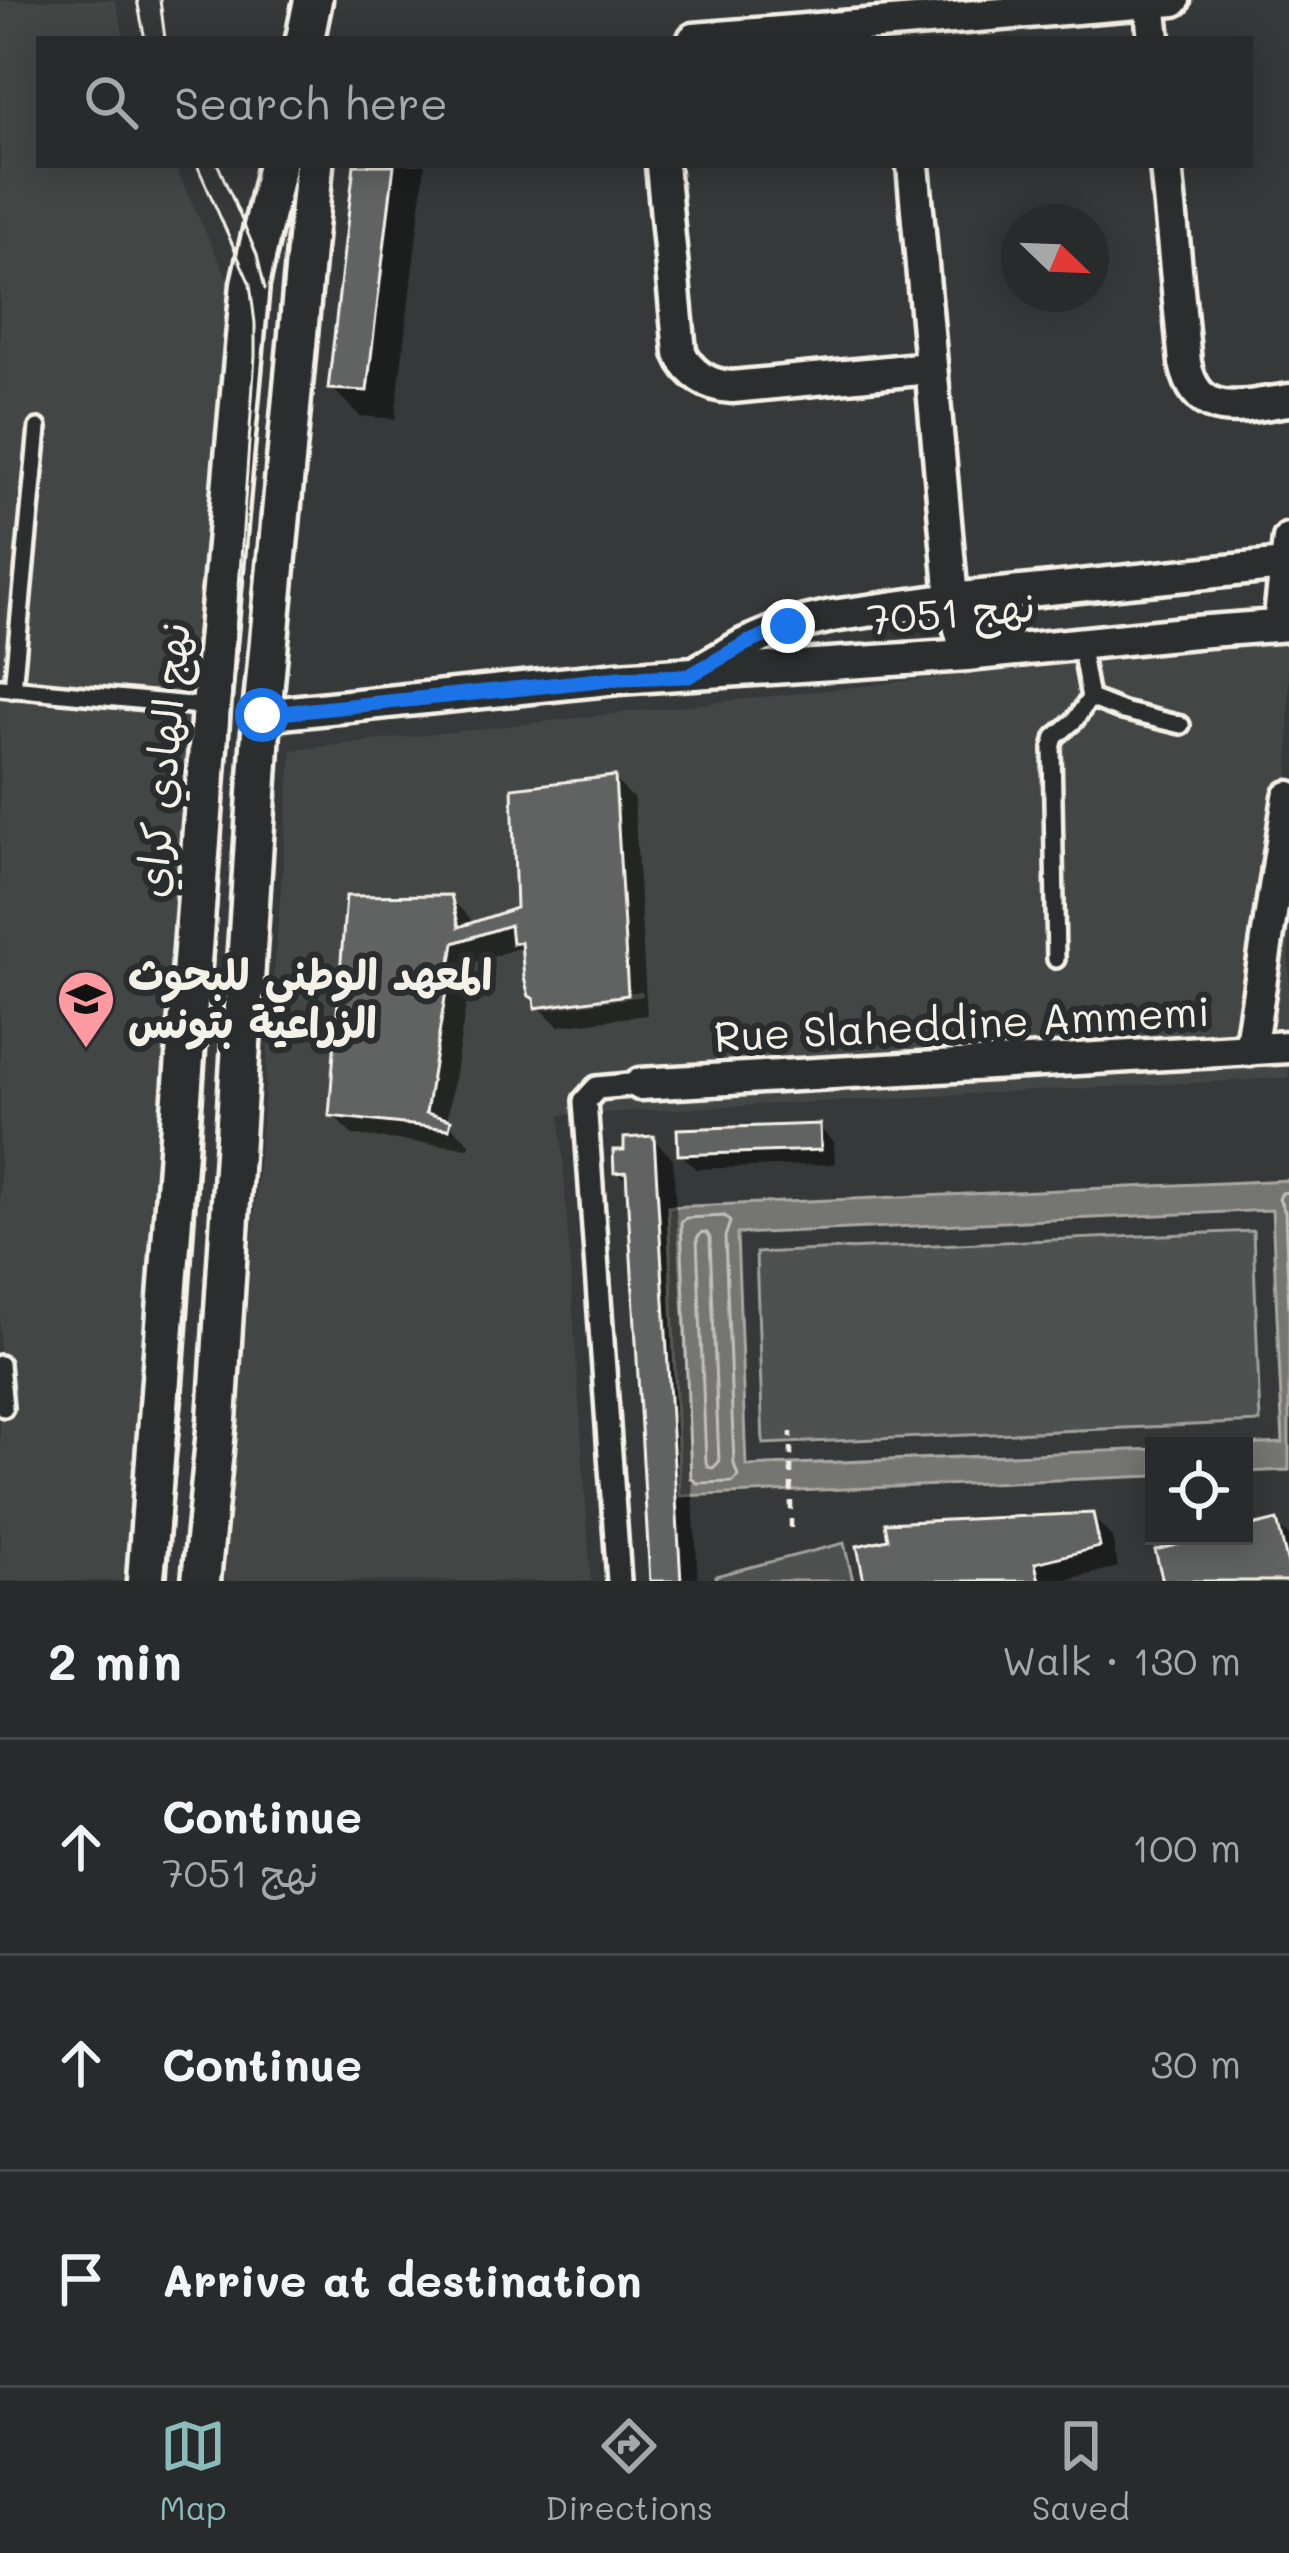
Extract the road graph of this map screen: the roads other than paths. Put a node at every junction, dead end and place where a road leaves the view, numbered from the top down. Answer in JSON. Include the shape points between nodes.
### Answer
{"nodes":[{"id":1,"x":313,"y":0,"type":"edge"},
{"id":2,"x":331,"y":0,"type":"edge"},
{"id":3,"x":1162,"y":1,"type":"edge"},
{"id":4,"x":902,"y":31,"type":"edge"},
{"id":5,"x":305,"y":36,"type":"edge"},
{"id":6,"x":327,"y":36,"type":"edge"},
{"id":7,"x":772,"y":36,"type":"edge"},
{"id":8,"x":1155,"y":36,"type":"edge"},
{"id":9,"x":276,"y":168,"type":"edge"},
{"id":10,"x":314,"y":168,"type":"edge"},
{"id":11,"x":662,"y":168,"type":"edge"},
{"id":12,"x":913,"y":168,"type":"edge"},
{"id":13,"x":1166,"y":168,"type":"edge"},
{"id":14,"x":929,"y":368,"type":"junction"},
{"id":15,"x":1289,"y":400,"type":"edge"},
{"id":16,"x":38,"y":428,"type":"dead end"},
{"id":17,"x":1288,"y":557,"type":"edge"},
{"id":18,"x":952,"y":599,"type":"junction"},
{"id":19,"x":1284,"y":626,"type":"edge"},
{"id":20,"x":1080,"y":643,"type":"junction"},
{"id":21,"x":967,"y":655,"type":"junction"},
{"id":22,"x":689,"y":676,"type":"junction"},
{"id":23,"x":7,"y":688,"type":"edge"},
{"id":24,"x":1090,"y":698,"type":"junction"},
{"id":25,"x":211,"y":707,"type":"junction"},
{"id":26,"x":262,"y":715,"type":"junction"},
{"id":27,"x":1181,"y":725,"type":"dead end"},
{"id":28,"x":1289,"y":797,"type":"edge"},
{"id":29,"x":1056,"y":959,"type":"dead end"},
{"id":30,"x":1289,"y":1048,"type":"edge"},
{"id":31,"x":1250,"y":1049,"type":"junction"},
{"id":32,"x":640,"y":1084,"type":"joint"},
{"id":33,"x":0,"y":1364,"type":"edge"},
{"id":34,"x":4,"y":1408,"type":"dead end"},
{"id":35,"x":146,"y":1581,"type":"edge"},
{"id":36,"x":201,"y":1581,"type":"edge"},
{"id":37,"x":619,"y":1581,"type":"edge"}],
"edges":[{"from":1,"to":5,"type":"street"},
{"from":2,"to":6,"type":"street"},
{"from":3,"to":4,"type":"street"},
{"from":3,"to":8,"type":"street"},
{"from":4,"to":7,"type":"street"},
{"from":9,"to":25,"type":"street","name":"نهج الهادي كراي","via":[[250,284]]},
{"from":10,"to":26,"type":"street"},
{"from":11,"to":14,"type":"street","via":[[680,352],[694,374],[732,387]]},
{"from":12,"to":14,"type":"street"},
{"from":13,"to":15,"type":"street","via":[[1193,390],[1227,408]]},
{"from":14,"to":18,"type":"street"},
{"from":16,"to":23,"type":"lane"},
{"from":17,"to":18,"type":"street"},
{"from":17,"to":19,"type":"street"},
{"from":18,"to":21,"type":"street"},
{"from":18,"to":22,"type":"street","via":[[788,626]]},
{"from":19,"to":20,"type":"street","name":"نهج 7051"},
{"from":20,"to":21,"type":"street","name":"نهج 7051"},
{"from":20,"to":24,"type":"lane"},
{"from":21,"to":22,"type":"street","name":"نهج 7051"},
{"from":22,"to":26,"type":"street","name":"نهج 7051"},
{"from":23,"to":25,"type":"lane"},
{"from":24,"to":27,"type":"lane"},
{"from":24,"to":29,"type":"lane","via":[[1052,748]]},
{"from":25,"to":35,"type":"street","name":"نهج الهادي كراي"},
{"from":26,"to":36,"type":"street"},
{"from":28,"to":31,"type":"street"},
{"from":30,"to":31,"type":"street","name":"Rue Slaheddine Ammemi"},
{"from":31,"to":32,"type":"street","name":"Rue Slaheddine Ammemi"},
{"from":32,"to":37,"type":"street","via":[[597,1088],[585,1101]]},
{"from":33,"to":34,"type":"lane"}]}
